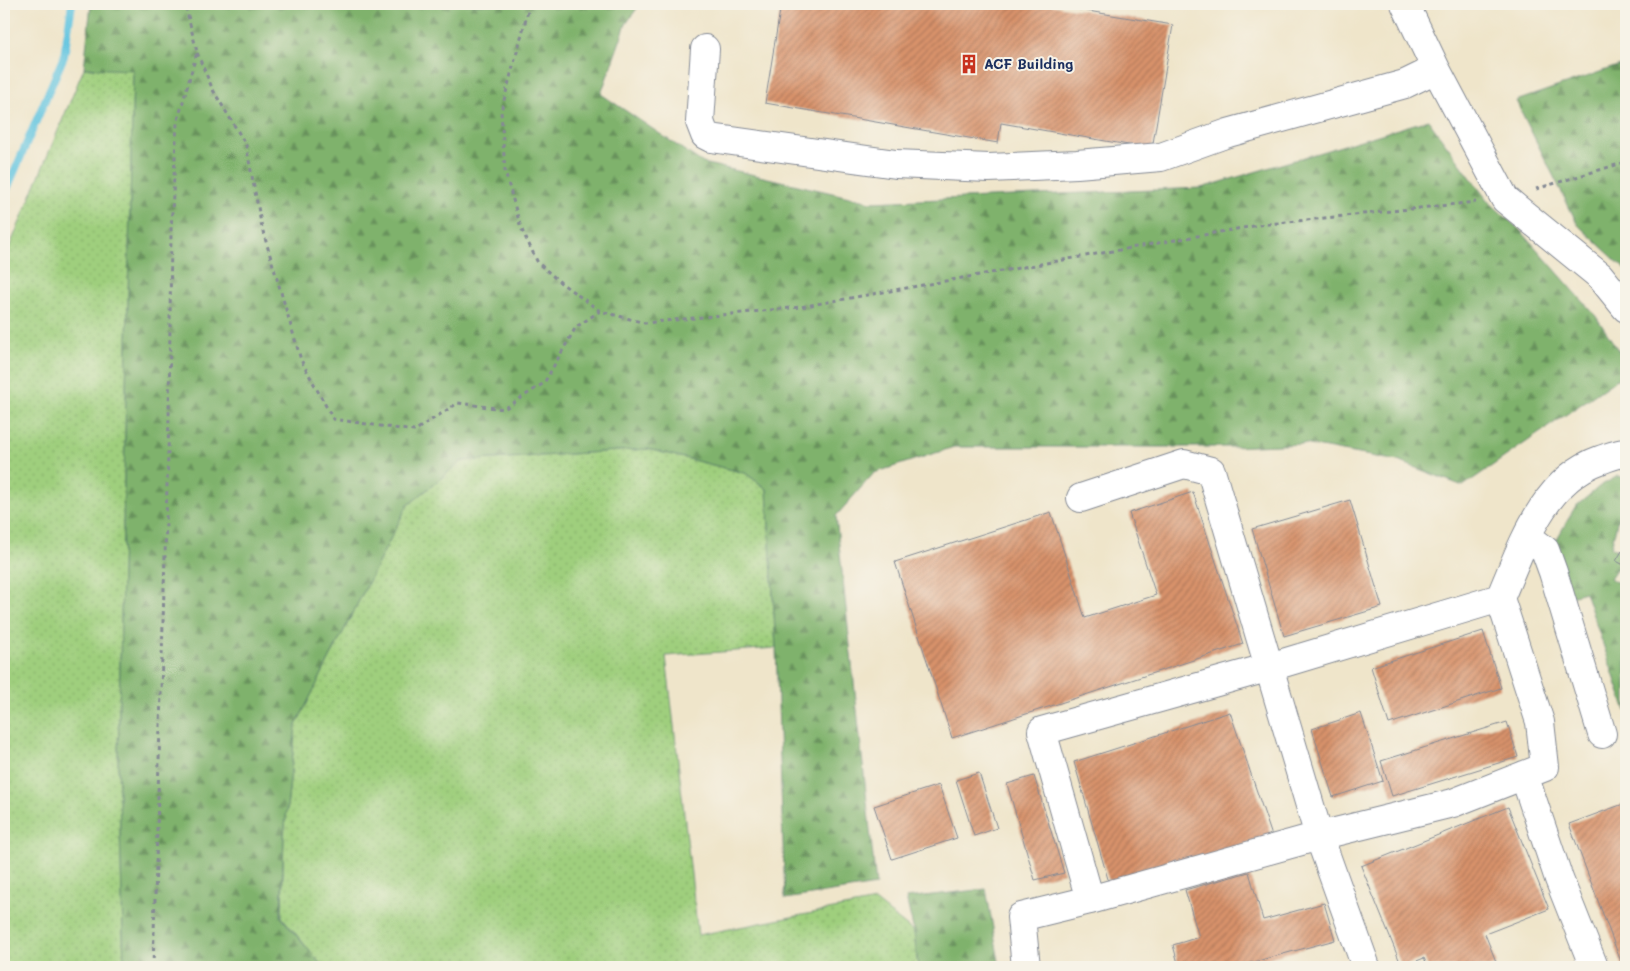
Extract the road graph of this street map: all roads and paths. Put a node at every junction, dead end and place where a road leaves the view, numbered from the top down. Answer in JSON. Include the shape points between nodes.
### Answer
{"nodes":[{"id":1,"x":185,"y":4,"type":"edge"},
{"id":2,"x":530,"y":4,"type":"edge"},
{"id":3,"x":1405,"y":4,"type":"edge"},
{"id":4,"x":705,"y":49,"type":"dead end"},
{"id":5,"x":197,"y":52,"type":"junction"},
{"id":6,"x":1436,"y":69,"type":"junction"},
{"id":7,"x":1626,"y":162,"type":"edge"},
{"id":8,"x":1504,"y":199,"type":"junction"},
{"id":9,"x":1626,"y":308,"type":"edge"},
{"id":10,"x":600,"y":311,"type":"junction"},
{"id":11,"x":1626,"y":453,"type":"edge"},
{"id":12,"x":1082,"y":498,"type":"dead end"},
{"id":13,"x":1528,"y":536,"type":"junction"},
{"id":14,"x":1500,"y":598,"type":"junction"},
{"id":15,"x":1270,"y":667,"type":"junction"},
{"id":16,"x":1602,"y":734,"type":"dead end"},
{"id":17,"x":1524,"y":774,"type":"junction"},
{"id":18,"x":1319,"y":836,"type":"junction"},
{"id":19,"x":1090,"y":900,"type":"junction"},
{"id":20,"x":153,"y":967,"type":"edge"},
{"id":21,"x":1026,"y":967,"type":"edge"},
{"id":22,"x":1366,"y":967,"type":"edge"},
{"id":23,"x":1594,"y":967,"type":"edge"}],
"edges":[{"from":1,"to":5,"type":"path"},
{"from":2,"to":10,"type":"path","via":[[501,111],[505,172],[520,228],[538,263]]},
{"from":3,"to":6,"type":"lane"},
{"from":4,"to":6,"type":"lane","via":[[700,122],[705,135],[711,138],[896,164],[989,168],[1161,157],[1228,133],[1405,84]]},
{"from":5,"to":10,"type":"path","via":[[213,90],[246,145],[262,228],[301,360],[333,419],[414,431],[458,402],[504,409],[544,383],[576,327]]},
{"from":5,"to":20,"type":"path","via":[[176,124]]},
{"from":6,"to":8,"type":"lane"},
{"from":7,"to":8,"type":"path"},
{"from":8,"to":9,"type":"lane","via":[[1600,276]]},
{"from":8,"to":10,"type":"path","via":[[1259,225],[800,307],[645,323]]},
{"from":11,"to":13,"type":"lane","via":[[1584,466],[1562,483],[1539,514]]},
{"from":12,"to":15,"type":"lane","via":[[1184,464],[1211,471]]},
{"from":13,"to":14,"type":"lane"},
{"from":13,"to":16,"type":"lane","via":[[1544,550],[1553,572]]},
{"from":14,"to":15,"type":"lane"},
{"from":14,"to":17,"type":"lane","via":[[1540,722],[1544,766]]},
{"from":15,"to":18,"type":"lane"},
{"from":15,"to":19,"type":"lane","via":[[1042,731]]},
{"from":17,"to":18,"type":"lane","via":[[1453,802]]},
{"from":17,"to":23,"type":"lane","via":[[1559,879]]},
{"from":18,"to":19,"type":"lane"},
{"from":18,"to":22,"type":"lane"},
{"from":19,"to":21,"type":"lane","via":[[1021,917]]}]}
